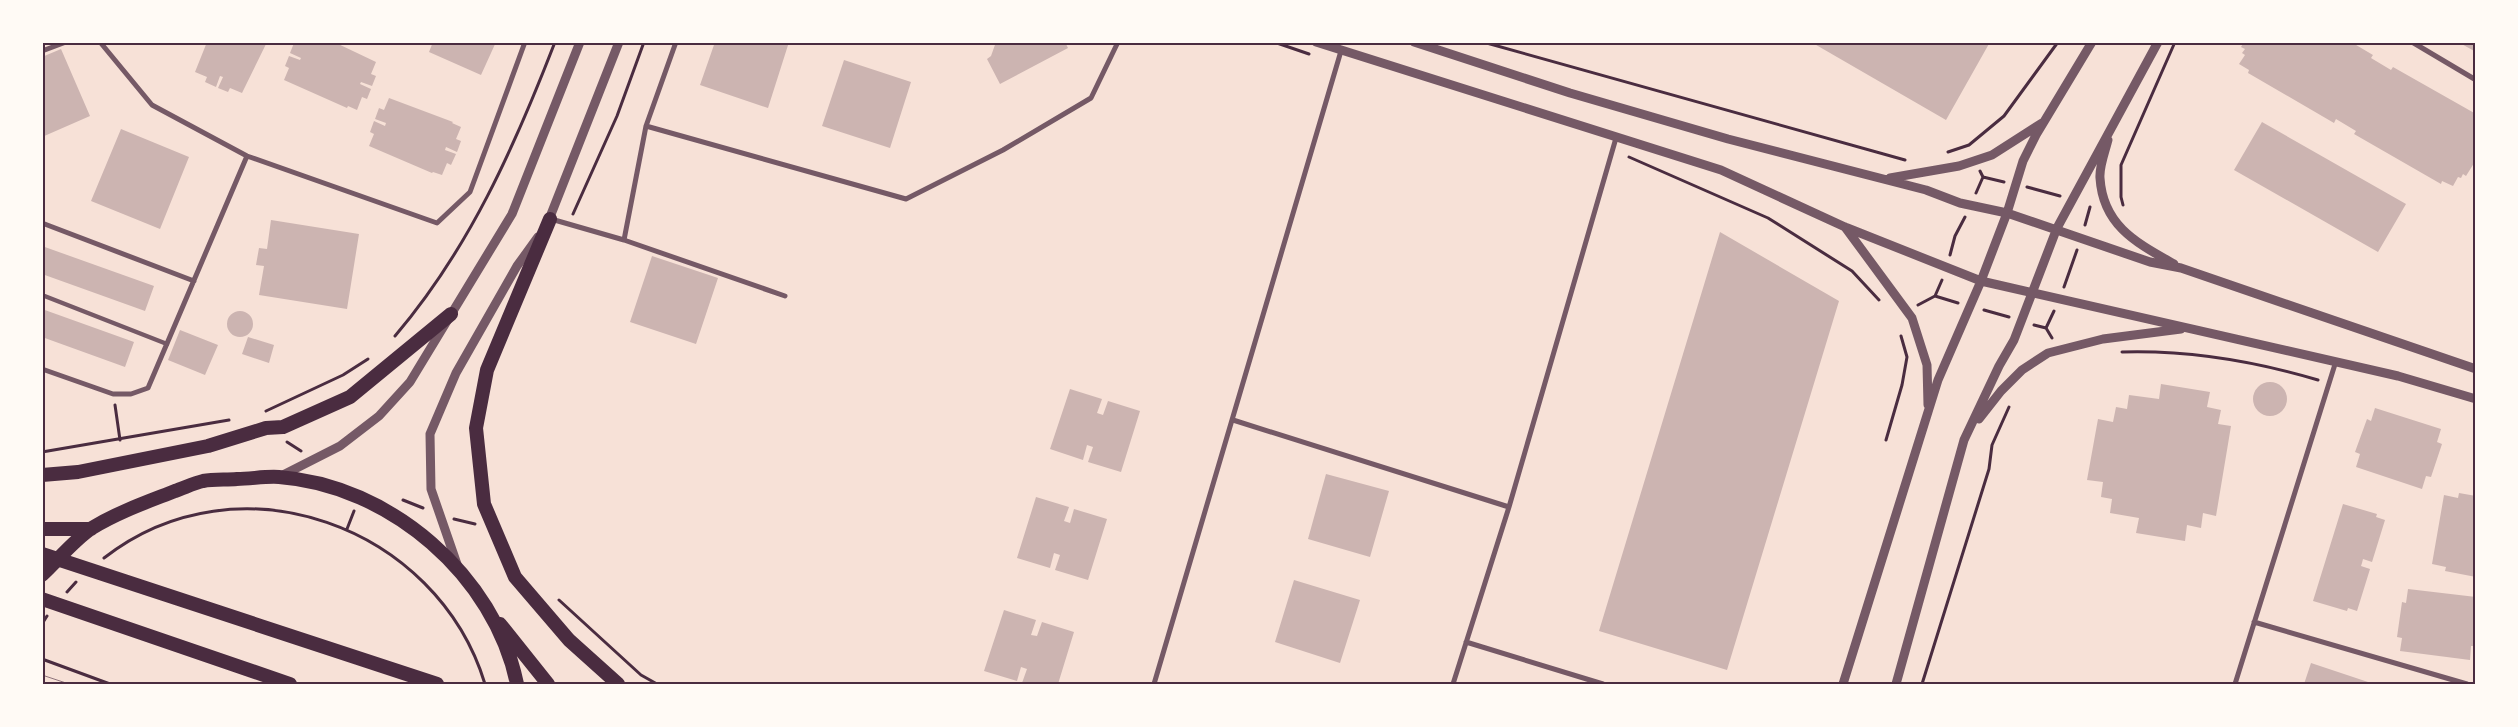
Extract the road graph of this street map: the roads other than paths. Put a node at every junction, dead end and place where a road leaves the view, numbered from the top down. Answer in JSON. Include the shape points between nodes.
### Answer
{"nodes":[{"id":1,"x":66,"y":42,"type":"edge"},
{"id":2,"x":100,"y":42,"type":"edge"},
{"id":3,"x":525,"y":42,"type":"edge"},
{"id":4,"x":580,"y":42,"type":"edge"},
{"id":5,"x":619,"y":42,"type":"edge"},
{"id":6,"x":676,"y":42,"type":"edge"},
{"id":7,"x":1118,"y":42,"type":"edge"},
{"id":8,"x":1316,"y":42,"type":"edge"},
{"id":9,"x":1414,"y":42,"type":"edge"},
{"id":10,"x":2092,"y":42,"type":"edge"},
{"id":11,"x":2158,"y":42,"type":"edge"},
{"id":12,"x":2412,"y":42,"type":"edge"},
{"id":13,"x":42,"y":51,"type":"edge"},
{"id":14,"x":1341,"y":51,"type":"junction"},
{"id":15,"x":2476,"y":80,"type":"edge"},
{"id":16,"x":2044,"y":122,"type":"junction"},
{"id":17,"x":646,"y":126,"type":"junction"},
{"id":18,"x":2110,"y":130,"type":"junction"},
{"id":19,"x":1616,"y":138,"type":"junction"},
{"id":20,"x":247,"y":156,"type":"junction"},
{"id":21,"x":1885,"y":179,"type":"junction"},
{"id":22,"x":2007,"y":213,"type":"junction"},
{"id":23,"x":550,"y":219,"type":"junction"},
{"id":24,"x":42,"y":224,"type":"edge"},
{"id":25,"x":1845,"y":227,"type":"junction"},
{"id":26,"x":2057,"y":228,"type":"junction"},
{"id":27,"x":624,"y":240,"type":"junction"},
{"id":28,"x":2181,"y":268,"type":"junction"},
{"id":29,"x":194,"y":281,"type":"junction"},
{"id":30,"x":1981,"y":281,"type":"junction"},
{"id":31,"x":2033,"y":294,"type":"junction"},
{"id":32,"x":42,"y":295,"type":"edge"},
{"id":33,"x":785,"y":296,"type":"dead end"},
{"id":34,"x":451,"y":314,"type":"junction"},
{"id":35,"x":2187,"y":328,"type":"junction"},
{"id":36,"x":167,"y":344,"type":"junction"},
{"id":37,"x":2336,"y":361,"type":"junction"},
{"id":38,"x":2476,"y":369,"type":"edge"},
{"id":39,"x":42,"y":370,"type":"edge"},
{"id":40,"x":2476,"y":399,"type":"edge"},
{"id":41,"x":1928,"y":415,"type":"junction"},
{"id":42,"x":1233,"y":420,"type":"junction"},
{"id":43,"x":1964,"y":440,"type":"junction"},
{"id":44,"x":42,"y":475,"type":"edge"},
{"id":45,"x":278,"y":477,"type":"junction"},
{"id":46,"x":1510,"y":506,"type":"junction"},
{"id":47,"x":42,"y":529,"type":"edge"},
{"id":48,"x":91,"y":529,"type":"junction"},
{"id":49,"x":42,"y":554,"type":"edge"},
{"id":50,"x":460,"y":572,"type":"junction"},
{"id":51,"x":42,"y":575,"type":"edge"},
{"id":52,"x":47,"y":605,"type":"edge"},
{"id":53,"x":487,"y":608,"type":"junction"},
{"id":54,"x":2254,"y":622,"type":"junction"},
{"id":55,"x":1466,"y":642,"type":"junction"},
{"id":56,"x":290,"y":684,"type":"edge"},
{"id":57,"x":437,"y":684,"type":"edge"},
{"id":58,"x":517,"y":684,"type":"edge"},
{"id":59,"x":548,"y":684,"type":"edge"},
{"id":60,"x":618,"y":684,"type":"edge"},
{"id":61,"x":1154,"y":684,"type":"edge"},
{"id":62,"x":1453,"y":684,"type":"edge"},
{"id":63,"x":1603,"y":684,"type":"edge"},
{"id":64,"x":1843,"y":684,"type":"edge"},
{"id":65,"x":1896,"y":684,"type":"edge"},
{"id":66,"x":2234,"y":684,"type":"edge"},
{"id":67,"x":2467,"y":684,"type":"edge"}],
"edges":[{"from":1,"to":13,"type":"street"},
{"from":2,"to":20,"type":"street","via":[[152,105]]},
{"from":3,"to":20,"type":"street","via":[[470,192],[437,222]]},
{"from":4,"to":34,"type":"street","via":[[512,214]]},
{"from":5,"to":23,"type":"street"},
{"from":6,"to":17,"type":"street"},
{"from":7,"to":17,"type":"street","via":[[1091,98],[1003,150],[906,199]]},
{"from":8,"to":14,"type":"street"},
{"from":9,"to":21,"type":"street","via":[[1570,93],[1728,139]]},
{"from":10,"to":16,"type":"street"},
{"from":11,"to":18,"type":"street"},
{"from":12,"to":15,"type":"street"},
{"from":14,"to":19,"type":"street"},
{"from":14,"to":42,"type":"street"},
{"from":16,"to":21,"type":"street","via":[[1992,155],[1959,166]]},
{"from":16,"to":22,"type":"street","via":[[2023,161]]},
{"from":17,"to":27,"type":"street"},
{"from":18,"to":26,"type":"street"},
{"from":18,"to":28,"type":"street","via":[[2100,177],[2106,211],[2133,241]]},
{"from":19,"to":25,"type":"street","via":[[1721,170]]},
{"from":19,"to":46,"type":"street"},
{"from":20,"to":29,"type":"street"},
{"from":21,"to":22,"type":"street"},
{"from":22,"to":26,"type":"street"},
{"from":22,"to":30,"type":"street"},
{"from":23,"to":27,"type":"street"},
{"from":23,"to":50,"type":"street","via":[[517,266],[456,374],[430,434],[431,489]]},
{"from":23,"to":60,"type":"highway","via":[[487,370],[476,428],[484,504],[515,577],[569,640]]},
{"from":24,"to":29,"type":"street"},
{"from":25,"to":30,"type":"street"},
{"from":25,"to":41,"type":"street","via":[[1912,318],[1927,365]]},
{"from":26,"to":28,"type":"street","via":[[2150,262]]},
{"from":26,"to":31,"type":"street"},
{"from":27,"to":33,"type":"street"},
{"from":28,"to":38,"type":"street"},
{"from":29,"to":36,"type":"street"},
{"from":30,"to":31,"type":"street"},
{"from":30,"to":41,"type":"street","via":[[1938,380]]},
{"from":31,"to":35,"type":"street"},
{"from":31,"to":43,"type":"street"},
{"from":32,"to":36,"type":"street"},
{"from":34,"to":44,"type":"highway","via":[[350,397],[283,427],[266,428],[208,446],[78,472]]},
{"from":34,"to":45,"type":"street","via":[[410,382],[379,416],[340,446]]},
{"from":35,"to":37,"type":"street"},
{"from":35,"to":43,"type":"street","via":[[2103,339],[2048,353],[2022,370],[2001,391]]},
{"from":36,"to":39,"type":"street","via":[[148,388],[131,394],[113,394]]},
{"from":37,"to":40,"type":"street"},
{"from":37,"to":54,"type":"street"},
{"from":41,"to":64,"type":"street"},
{"from":42,"to":46,"type":"street"},
{"from":42,"to":61,"type":"street"},
{"from":43,"to":65,"type":"street"},
{"from":45,"to":48,"type":"highway","via":[[203,481],[140,504]]},
{"from":45,"to":50,"type":"highway","via":[[324,486],[396,517],[430,542]]},
{"from":46,"to":55,"type":"street"},
{"from":47,"to":48,"type":"highway"},
{"from":48,"to":51,"type":"highway"},
{"from":49,"to":57,"type":"highway"},
{"from":50,"to":53,"type":"highway"},
{"from":52,"to":56,"type":"highway","via":[[137,631]]},
{"from":53,"to":58,"type":"highway","via":[[513,666]]},
{"from":53,"to":59,"type":"highway"},
{"from":54,"to":66,"type":"street"},
{"from":54,"to":67,"type":"street"},
{"from":55,"to":62,"type":"street"},
{"from":55,"to":63,"type":"street"}]}
